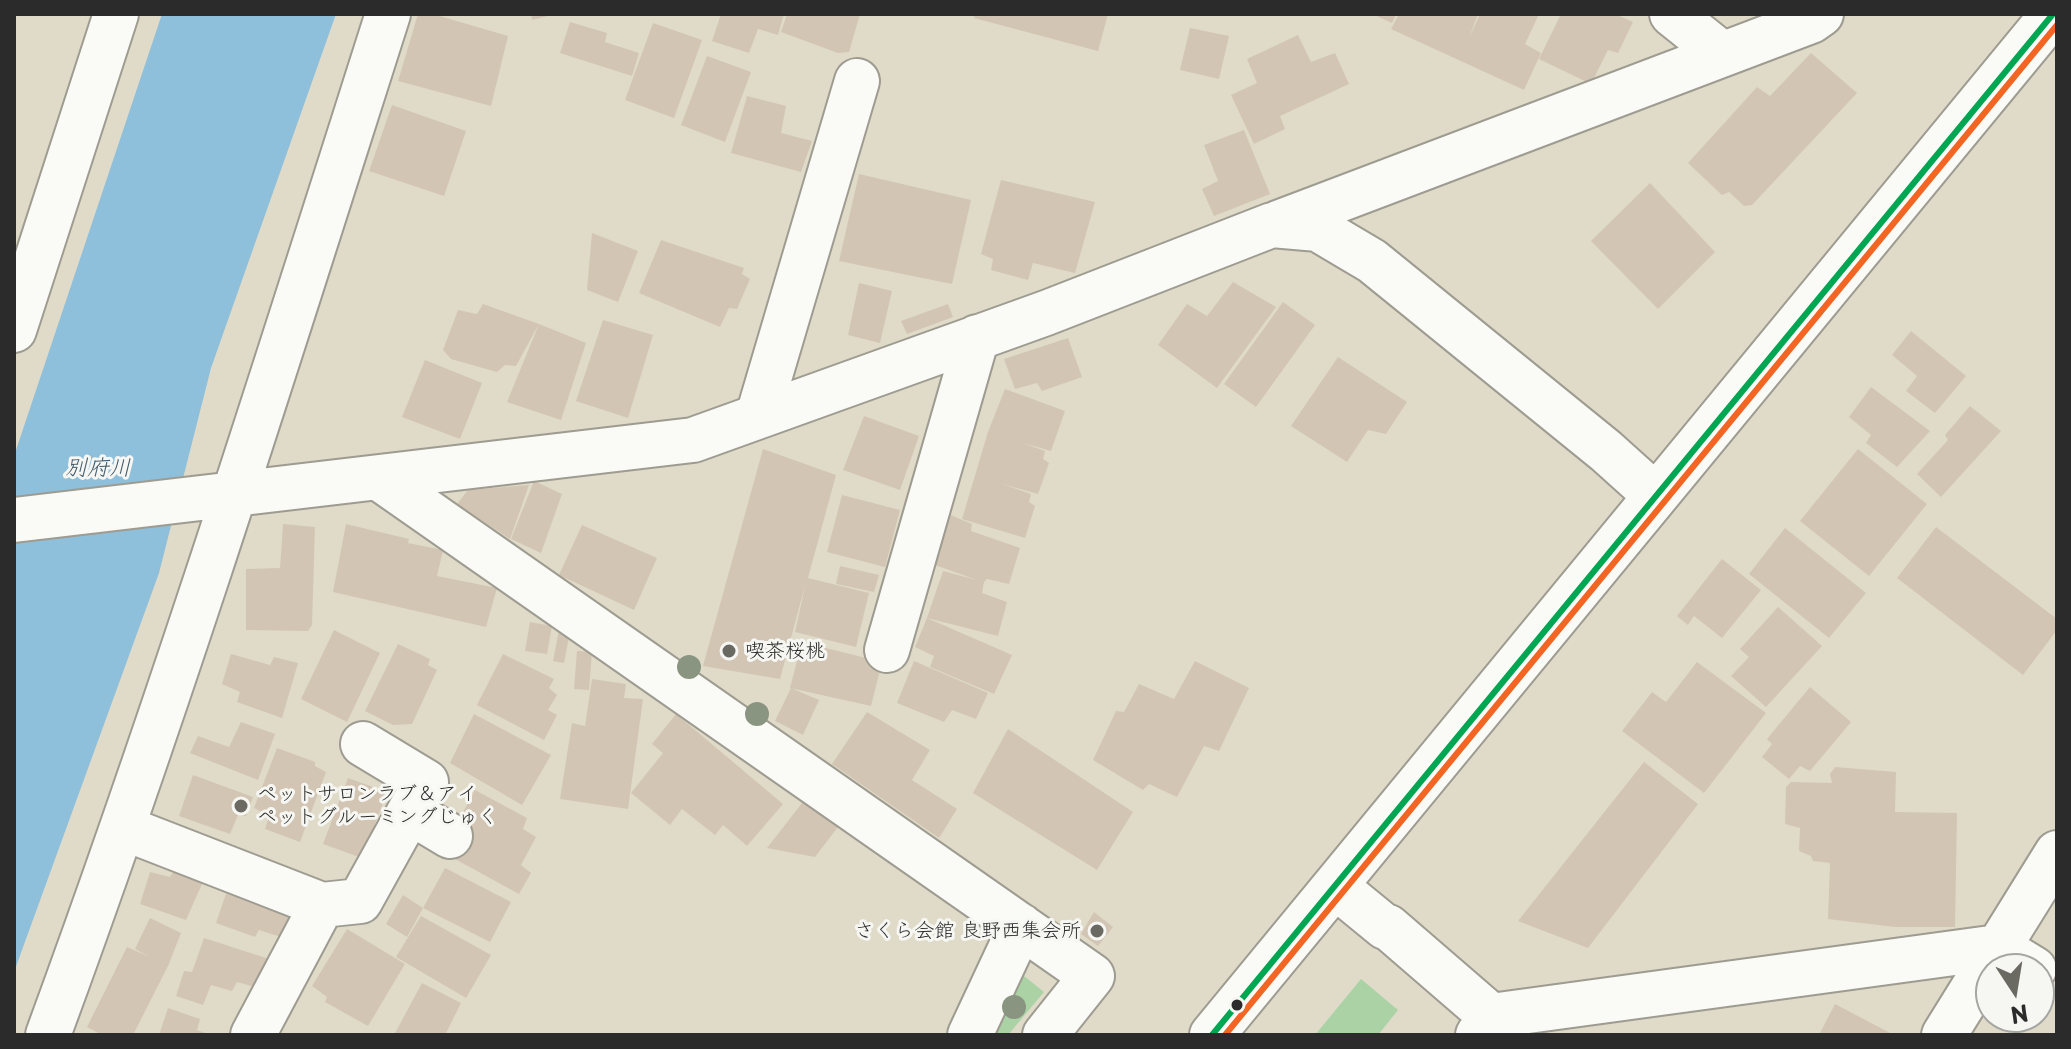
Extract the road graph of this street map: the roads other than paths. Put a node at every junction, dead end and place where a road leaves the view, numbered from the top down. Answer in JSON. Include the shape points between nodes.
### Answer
{"nodes":[{"id":1,"x":116,"y":14,"type":"edge"},
{"id":2,"x":388,"y":14,"type":"edge"},
{"id":3,"x":1672,"y":14,"type":"edge"},
{"id":4,"x":1821,"y":14,"type":"edge"},
{"id":5,"x":2053,"y":14,"type":"edge"},
{"id":6,"x":1722,"y":54,"type":"junction"},
{"id":7,"x":857,"y":81,"type":"dead end"},
{"id":8,"x":1272,"y":225,"type":"junction"},
{"id":9,"x":18,"y":304,"type":"edge"},
{"id":10,"x":977,"y":337,"type":"junction"},
{"id":11,"x":758,"y":416,"type":"junction"},
{"id":12,"x":379,"y":478,"type":"junction"},
{"id":13,"x":235,"y":495,"type":"junction"},
{"id":14,"x":1656,"y":496,"type":"junction"},
{"id":15,"x":14,"y":520,"type":"edge"},
{"id":16,"x":887,"y":650,"type":"dead end"},
{"id":17,"x":363,"y":744,"type":"dead end"},
{"id":18,"x":410,"y":812,"type":"junction"},
{"id":19,"x":124,"y":828,"type":"junction"},
{"id":20,"x":450,"y":836,"type":"dead end"},
{"id":21,"x":2057,"y":853,"type":"edge"},
{"id":22,"x":1335,"y":886,"type":"junction"},
{"id":23,"x":322,"y":905,"type":"junction"},
{"id":24,"x":1021,"y":926,"type":"junction"},
{"id":25,"x":2018,"y":953,"type":"edge"},
{"id":26,"x":1975,"y":963,"type":"edge"},
{"id":27,"x":1975,"y":1002,"type":"edge"},
{"id":28,"x":1484,"y":1026,"type":"edge"},
{"id":29,"x":48,"y":1035,"type":"edge"},
{"id":30,"x":253,"y":1035,"type":"edge"},
{"id":31,"x":970,"y":1035,"type":"edge"},
{"id":32,"x":1045,"y":1035,"type":"edge"},
{"id":33,"x":1212,"y":1035,"type":"edge"},
{"id":34,"x":1944,"y":1035,"type":"edge"}],
"edges":[{"from":1,"to":9,"type":"street"},
{"from":2,"to":13,"type":"street"},
{"from":3,"to":6,"type":"street"},
{"from":4,"to":6,"type":"street"},
{"from":5,"to":14,"type":"street"},
{"from":6,"to":8,"type":"street"},
{"from":7,"to":11,"type":"street"},
{"from":8,"to":10,"type":"street"},
{"from":8,"to":14,"type":"street","via":[[1318,229],[1372,261]]},
{"from":10,"to":11,"type":"street"},
{"from":10,"to":16,"type":"street"},
{"from":11,"to":12,"type":"street","via":[[693,440]]},
{"from":12,"to":13,"type":"street"},
{"from":12,"to":24,"type":"street"},
{"from":13,"to":15,"type":"street"},
{"from":13,"to":19,"type":"street"},
{"from":14,"to":22,"type":"street"},
{"from":17,"to":18,"type":"street","via":[[426,782]]},
{"from":18,"to":20,"type":"street"},
{"from":18,"to":23,"type":"street","via":[[360,901]]},
{"from":19,"to":23,"type":"street"},
{"from":19,"to":29,"type":"street"},
{"from":21,"to":25,"type":"street"},
{"from":22,"to":28,"type":"street","via":[[1388,927]]},
{"from":22,"to":33,"type":"street"},
{"from":23,"to":30,"type":"street"},
{"from":24,"to":31,"type":"street"},
{"from":24,"to":32,"type":"street","via":[[1092,976]]},
{"from":26,"to":28,"type":"street"},
{"from":27,"to":34,"type":"street"}]}
